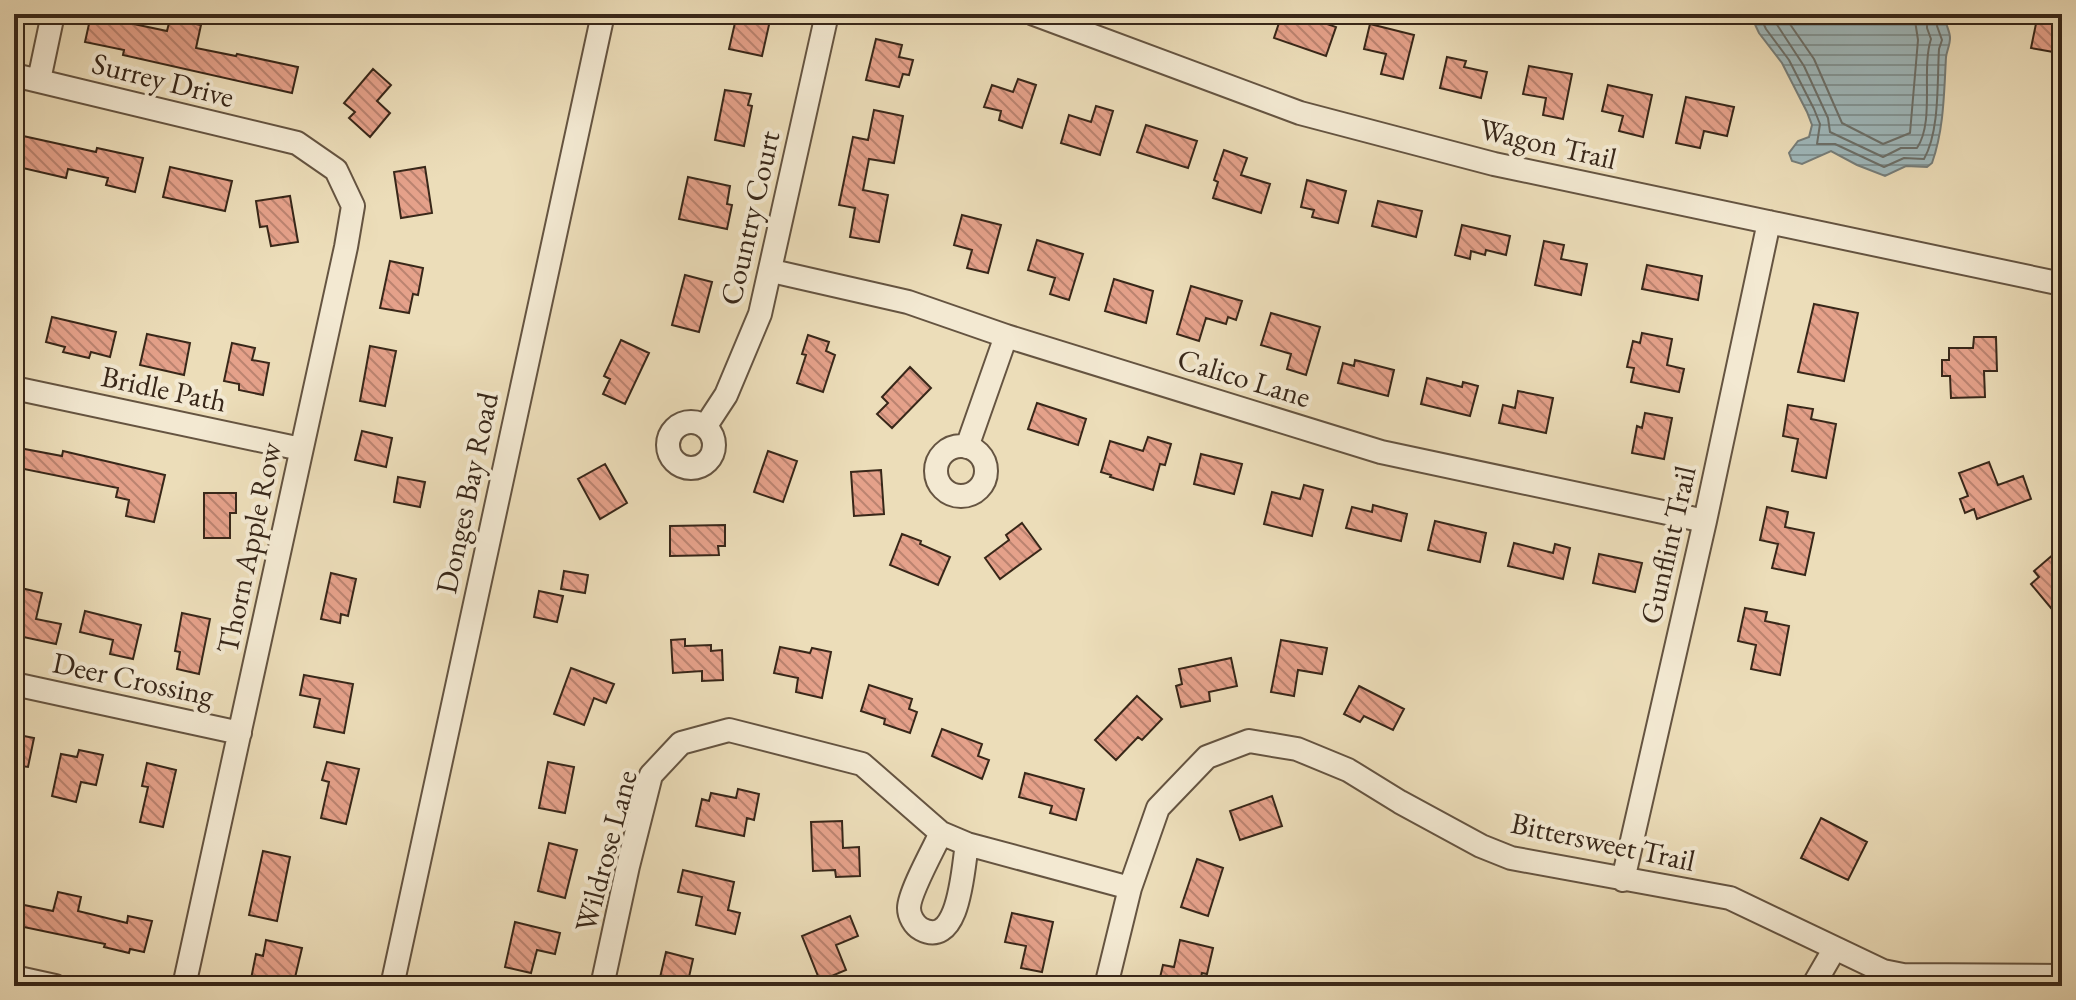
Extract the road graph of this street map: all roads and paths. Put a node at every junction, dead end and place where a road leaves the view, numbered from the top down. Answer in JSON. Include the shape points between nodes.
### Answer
{"nodes":[{"id":1,"x":53,"y":14,"type":"edge"},
{"id":2,"x":603,"y":14,"type":"edge"},
{"id":3,"x":827,"y":14,"type":"edge"},
{"id":4,"x":1034,"y":14,"type":"edge"},
{"id":5,"x":14,"y":75,"type":"edge"},
{"id":6,"x":39,"y":80,"type":"junction"},
{"id":7,"x":297,"y":143,"type":"joint"},
{"id":8,"x":1769,"y":222,"type":"junction"},
{"id":9,"x":772,"y":271,"type":"junction"},
{"id":10,"x":2062,"y":284,"type":"edge"},
{"id":11,"x":1006,"y":336,"type":"junction"},
{"id":12,"x":14,"y":388,"type":"edge"},
{"id":13,"x":705,"y":427,"type":"dead end"},
{"id":14,"x":967,"y":447,"type":"dead end"},
{"id":15,"x":301,"y":449,"type":"junction"},
{"id":16,"x":1705,"y":521,"type":"junction"},
{"id":17,"x":14,"y":684,"type":"edge"},
{"id":18,"x":240,"y":733,"type":"junction"},
{"id":19,"x":941,"y":833,"type":"junction"},
{"id":20,"x":967,"y":844,"type":"junction"},
{"id":21,"x":1623,"y":880,"type":"junction"},
{"id":22,"x":1130,"y":888,"type":"junction"},
{"id":23,"x":1835,"y":948,"type":"junction"},
{"id":24,"x":2062,"y":976,"type":"edge"},
{"id":25,"x":14,"y":977,"type":"edge"},
{"id":26,"x":55,"y":986,"type":"edge"},
{"id":27,"x":184,"y":986,"type":"edge"},
{"id":28,"x":392,"y":986,"type":"edge"},
{"id":29,"x":602,"y":986,"type":"edge"},
{"id":30,"x":1106,"y":986,"type":"edge"},
{"id":31,"x":1813,"y":986,"type":"edge"}],
"edges":[{"from":1,"to":6,"type":"street"},
{"from":2,"to":28,"type":"street","name":"Donges Bay Road"},
{"from":3,"to":9,"type":"street","name":"Country Court"},
{"from":4,"to":8,"type":"street","name":"Wagon Trail","via":[[1300,113],[1494,164]]},
{"from":5,"to":6,"type":"street","name":"Surrey Drive"},
{"from":6,"to":7,"type":"street","name":"Surrey Drive"},
{"from":7,"to":15,"type":"street","name":"Thorn Apple Row","via":[[336,170],[353,206]]},
{"from":8,"to":10,"type":"street","name":"Wagon Trail"},
{"from":8,"to":16,"type":"street","name":"Gunflint Trail"},
{"from":9,"to":11,"type":"street","name":"Calico Lane","via":[[908,302]]},
{"from":9,"to":13,"type":"street","name":"Country Court","via":[[744,355]]},
{"from":11,"to":14,"type":"street"},
{"from":11,"to":16,"type":"street","name":"Calico Lane","via":[[1381,452]]},
{"from":12,"to":15,"type":"street","name":"Bridle Path"},
{"from":15,"to":18,"type":"street","name":"Thorn Apple Row"},
{"from":16,"to":21,"type":"street","name":"Gunflint Trail"},
{"from":17,"to":18,"type":"street","name":"Deer Crossing"},
{"from":18,"to":27,"type":"street","name":"Thorn Apple Row"},
{"from":19,"to":20,"type":"street","name":"Wildrose Lane"},
{"from":19,"to":20,"type":"street","via":[[910,902],[911,918],[921,929],[944,929],[954,917]]},
{"from":19,"to":29,"type":"street","name":"Wildrose Lane","via":[[862,764],[729,730],[681,743],[651,775]]},
{"from":20,"to":22,"type":"street","name":"Wildrose Lane"},
{"from":21,"to":22,"type":"street","name":"Bittersweet Trail","via":[[1511,858],[1348,770],[1297,749],[1249,741],[1207,757],[1158,808]]},
{"from":21,"to":23,"type":"street","name":"Bittersweet Trail","via":[[1730,898]]},
{"from":22,"to":30,"type":"street","name":"Bittersweet Trail"},
{"from":23,"to":24,"type":"street","name":"Bittersweet Trail","via":[[1903,975]]},
{"from":23,"to":31,"type":"street"},
{"from":25,"to":26,"type":"street"}]}
